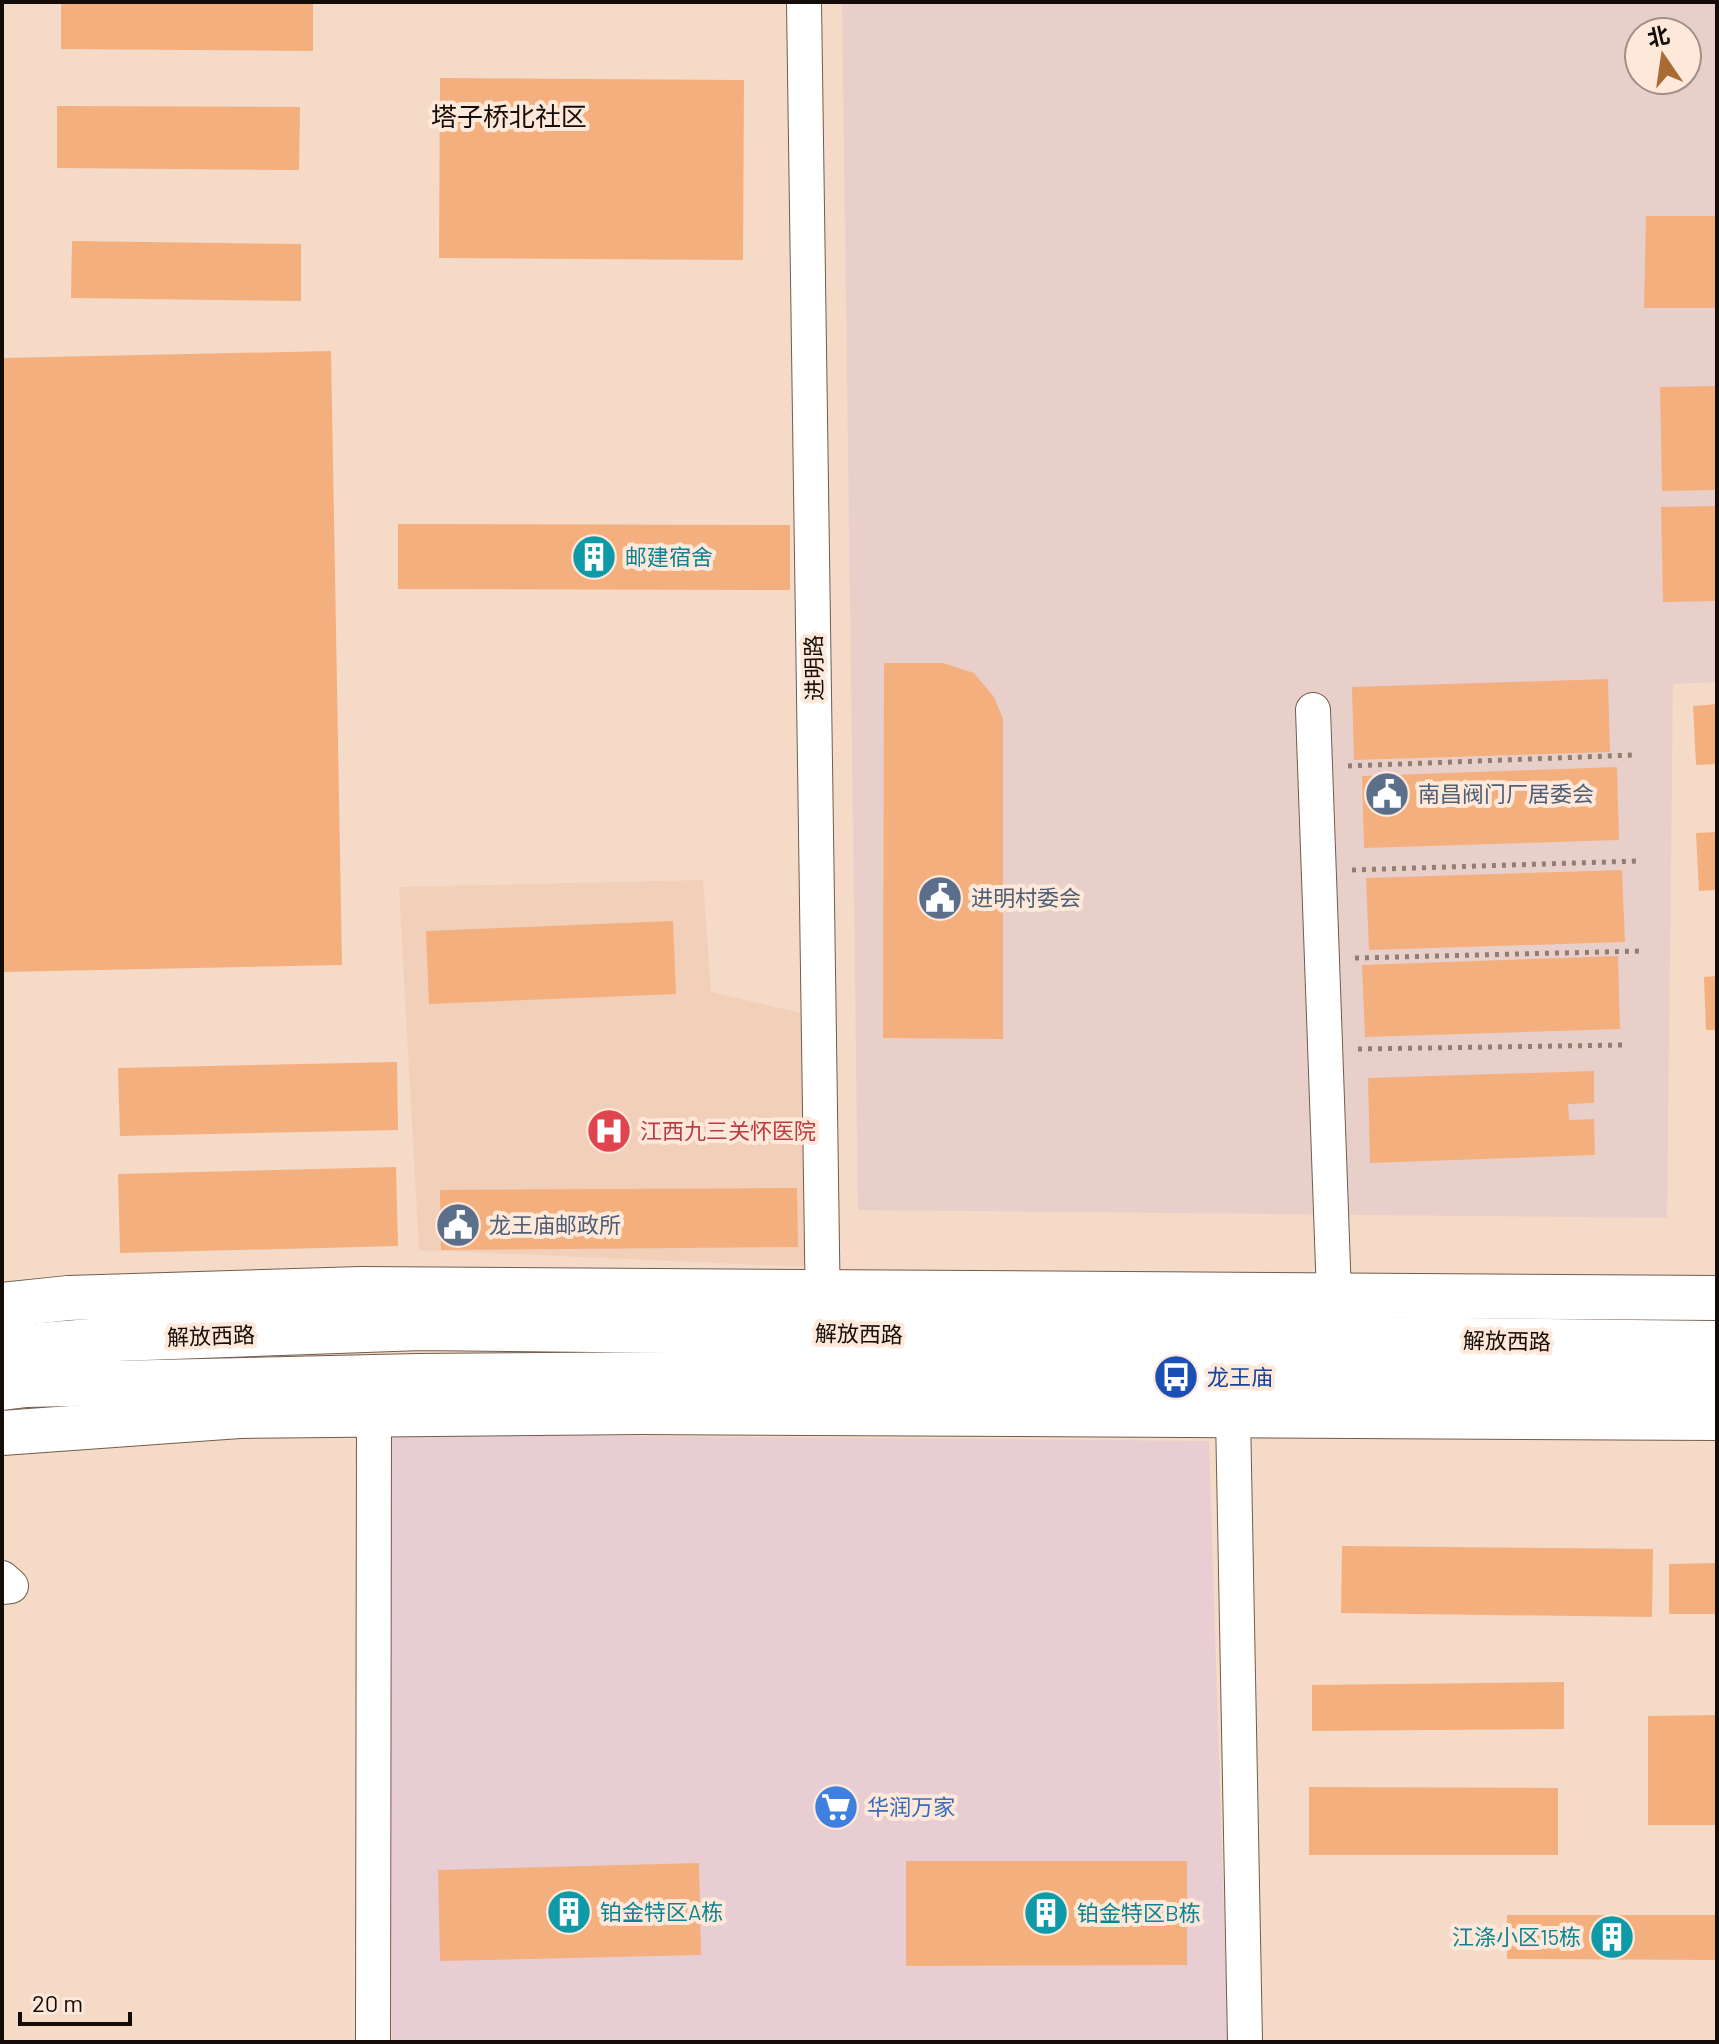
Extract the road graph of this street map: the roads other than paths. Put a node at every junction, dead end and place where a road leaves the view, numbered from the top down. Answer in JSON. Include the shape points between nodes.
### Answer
{"nodes":[{"id":1,"x":804,"y":2,"type":"edge"},
{"id":2,"x":1313,"y":710,"type":"dead end"},
{"id":3,"x":824,"y":1290,"type":"junction"},
{"id":4,"x":1334,"y":1295,"type":"junction"},
{"id":5,"x":1717,"y":1298,"type":"edge"},
{"id":6,"x":2,"y":1305,"type":"edge"},
{"id":7,"x":822,"y":1333,"type":"junction"},
{"id":8,"x":1717,"y":1343,"type":"edge"},
{"id":9,"x":2,"y":1348,"type":"edge"},
{"id":10,"x":1717,"y":1384,"type":"edge"},
{"id":11,"x":5,"y":1412,"type":"edge"},
{"id":12,"x":374,"y":1415,"type":"junction"},
{"id":13,"x":1233,"y":1415,"type":"junction"},
{"id":14,"x":1717,"y":1418,"type":"edge"},
{"id":15,"x":2,"y":1578,"type":"edge"},
{"id":16,"x":2,"y":1587,"type":"edge"},
{"id":17,"x":373,"y":2042,"type":"edge"},
{"id":18,"x":1245,"y":2042,"type":"edge"}],
"edges":[{"from":1,"to":3,"type":"street","name":"进明路"},
{"from":2,"to":4,"type":"street"},
{"from":3,"to":4,"type":"main road"},
{"from":3,"to":6,"type":"main road","via":[[361,1289],[68,1298]]},
{"from":3,"to":7,"type":"street","name":"进明路"},
{"from":4,"to":5,"type":"main road"},
{"from":7,"to":8,"type":"main road","name":"解放西路"},
{"from":7,"to":9,"type":"main road","name":"解放西路","via":[[421,1328]]},
{"from":10,"to":11,"type":"main road","name":"解放西路","via":[[819,1373],[418,1376],[26,1385]]},
{"from":11,"to":12,"type":"main road"},
{"from":12,"to":13,"type":"main road"},
{"from":12,"to":17,"type":"street"},
{"from":13,"to":14,"type":"main road"},
{"from":13,"to":18,"type":"street"},
{"from":15,"to":16,"type":"street","via":[[11,1586]]}]}
